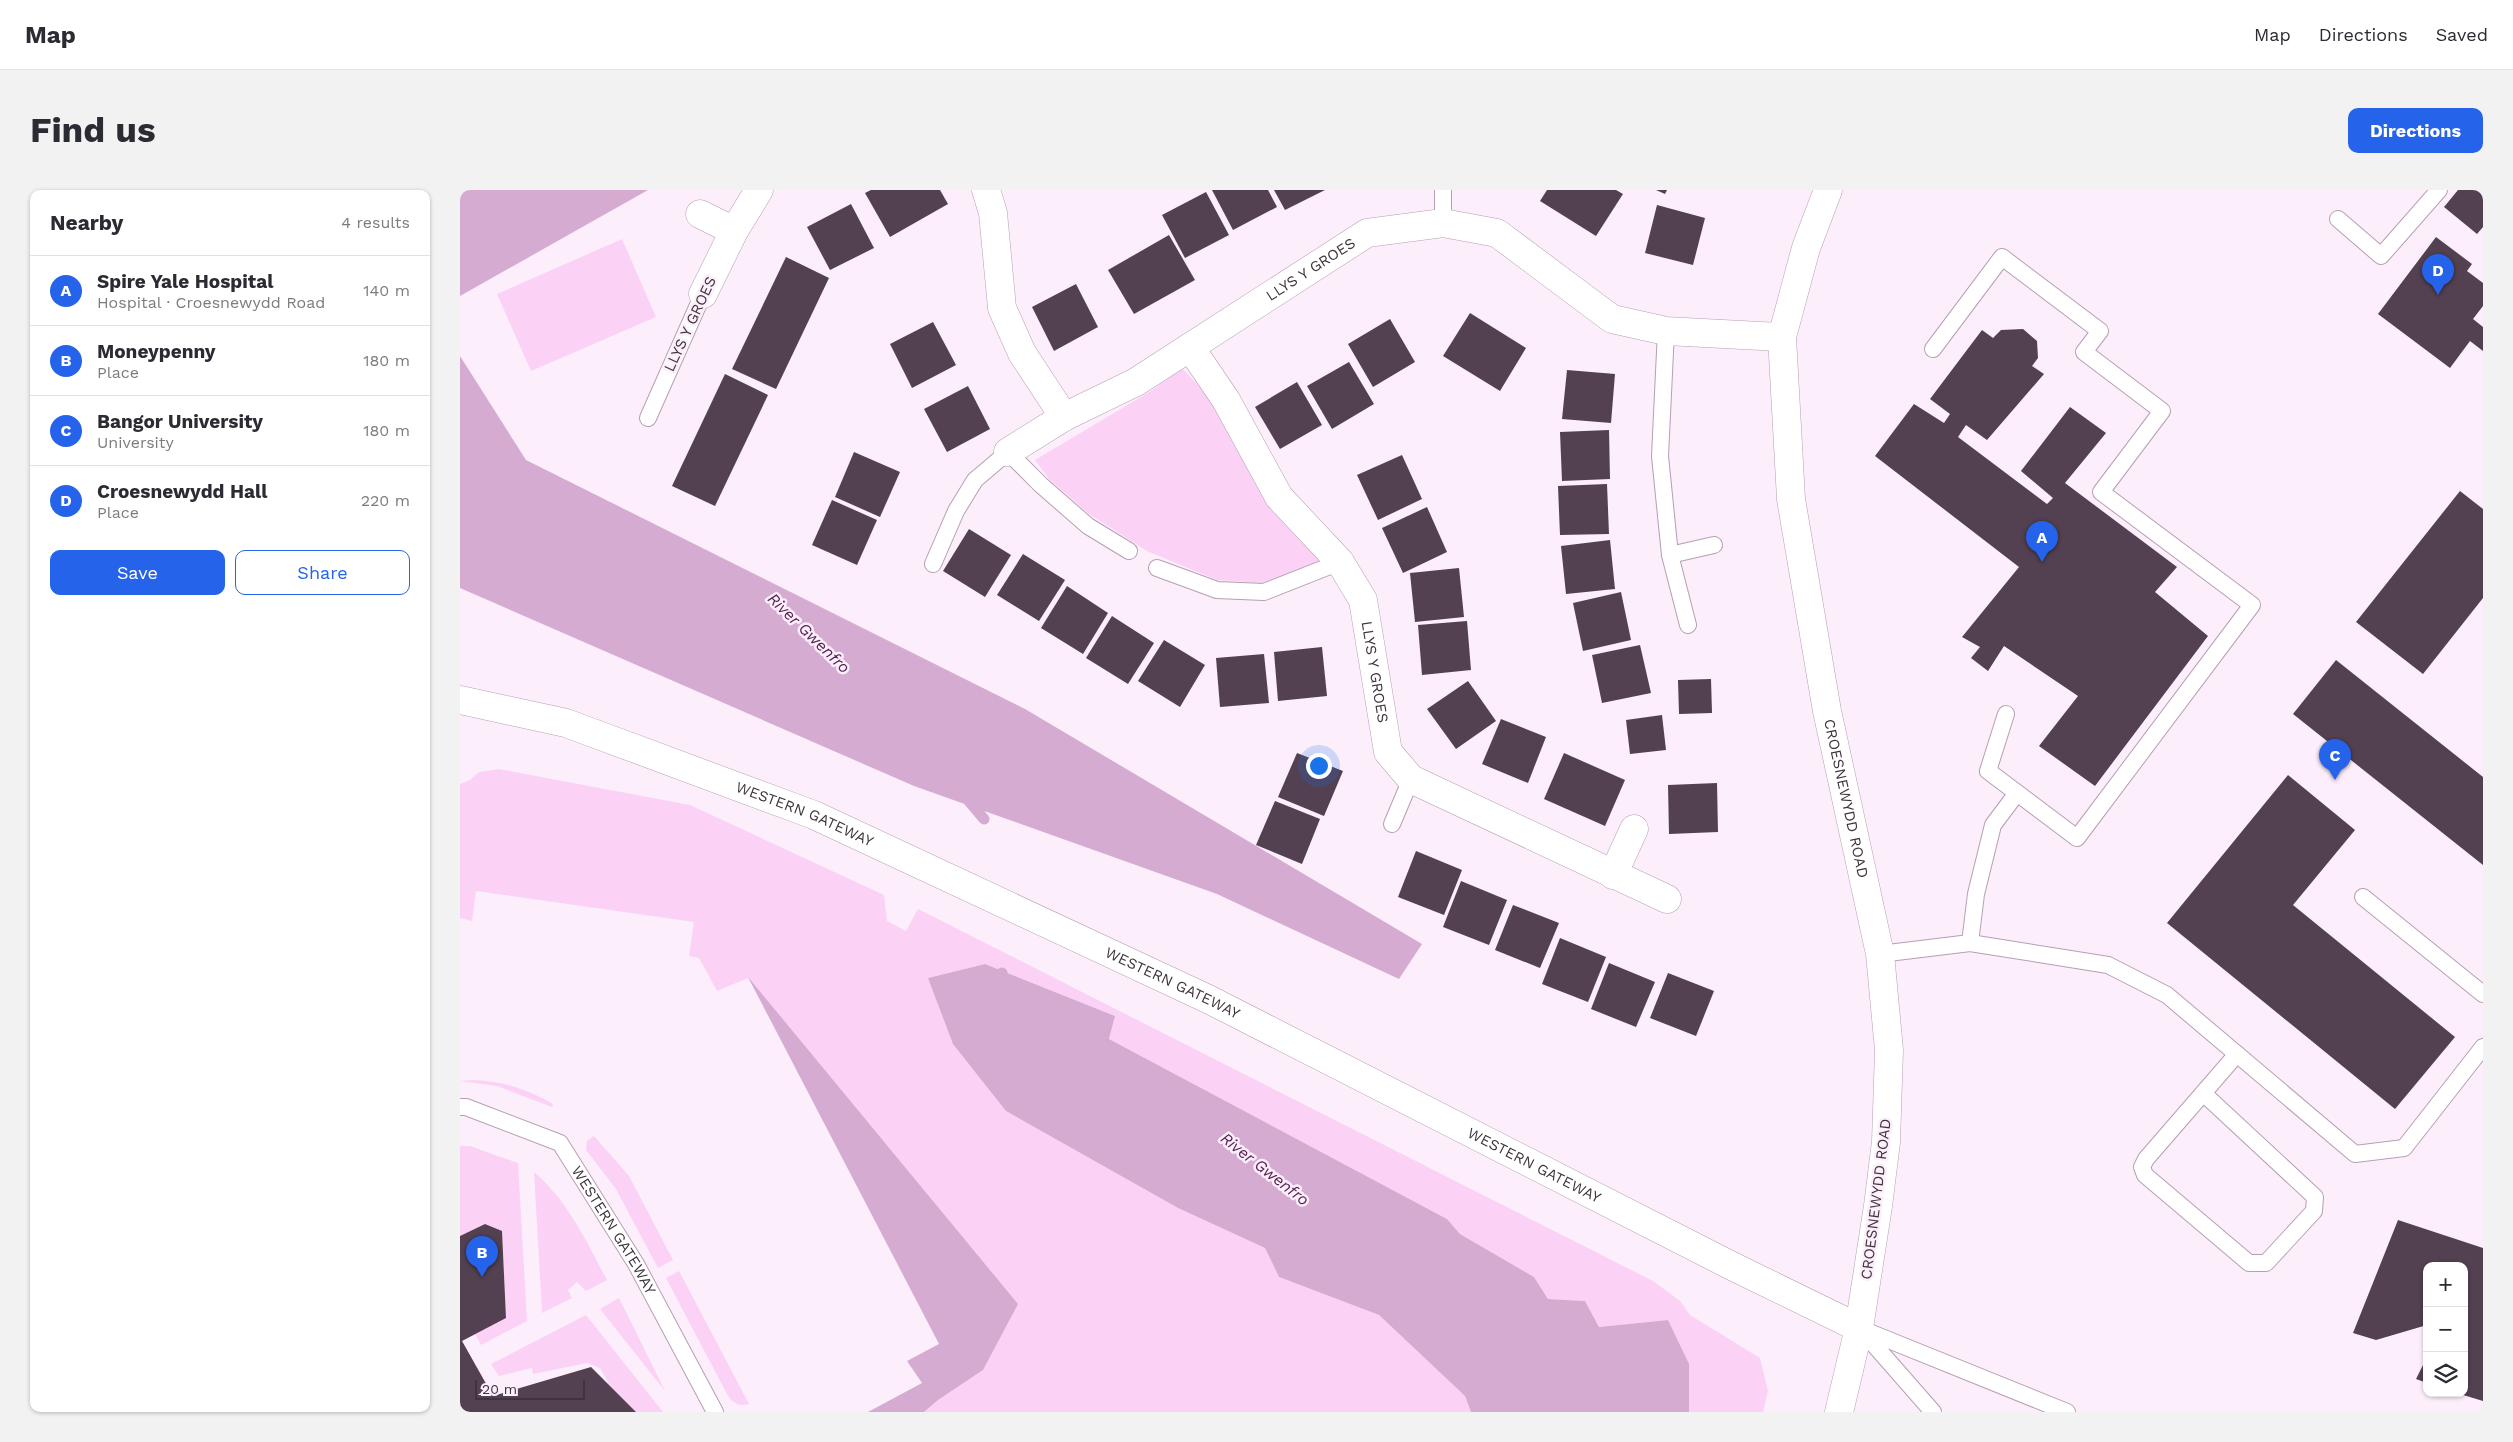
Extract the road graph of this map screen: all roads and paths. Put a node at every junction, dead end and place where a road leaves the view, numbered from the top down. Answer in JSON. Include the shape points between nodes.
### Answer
{"nodes":[{"id":1,"x":759,"y":190,"type":"edge"},
{"id":2,"x":986,"y":190,"type":"edge"},
{"id":3,"x":1443,"y":190,"type":"edge"},
{"id":4,"x":1828,"y":190,"type":"edge"},
{"id":5,"x":2439,"y":190,"type":"edge"},
{"id":6,"x":700,"y":214,"type":"dead end"},
{"id":7,"x":2338,"y":219,"type":"dead end"},
{"id":8,"x":1443,"y":223,"type":"junction"},
{"id":9,"x":734,"y":230,"type":"junction"},
{"id":10,"x":703,"y":294,"type":"joint"},
{"id":11,"x":1666,"y":331,"type":"junction"},
{"id":12,"x":1782,"y":337,"type":"junction"},
{"id":13,"x":1190,"y":347,"type":"junction"},
{"id":14,"x":1933,"y":349,"type":"dead end"},
{"id":15,"x":1064,"y":417,"type":"junction"},
{"id":16,"x":648,"y":418,"type":"dead end"},
{"id":17,"x":1008,"y":452,"type":"junction"},
{"id":18,"x":1714,"y":545,"type":"dead end"},
{"id":19,"x":1129,"y":551,"type":"dead end"},
{"id":20,"x":1670,"y":555,"type":"junction"},
{"id":21,"x":1340,"y":562,"type":"junction"},
{"id":22,"x":933,"y":564,"type":"dead end"},
{"id":23,"x":1157,"y":568,"type":"dead end"},
{"id":24,"x":1688,"y":625,"type":"dead end"},
{"id":25,"x":460,"y":700,"type":"edge"},
{"id":26,"x":2006,"y":714,"type":"dead end"},
{"id":27,"x":1411,"y":779,"type":"junction"},
{"id":28,"x":2017,"y":792,"type":"junction"},
{"id":29,"x":1392,"y":824,"type":"dead end"},
{"id":30,"x":1634,"y":829,"type":"dead end"},
{"id":31,"x":1613,"y":875,"type":"junction"},
{"id":32,"x":2363,"y":897,"type":"dead end"},
{"id":33,"x":1666,"y":899,"type":"dead end"},
{"id":34,"x":1970,"y":942,"type":"junction"},
{"id":35,"x":1880,"y":954,"type":"junction"},
{"id":36,"x":2483,"y":994,"type":"edge"},
{"id":37,"x":2483,"y":1047,"type":"edge"},
{"id":38,"x":2237,"y":1054,"type":"junction"},
{"id":39,"x":2203,"y":1092,"type":"junction"},
{"id":40,"x":460,"y":1107,"type":"edge"},
{"id":41,"x":1859,"y":1328,"type":"junction"},
{"id":42,"x":715,"y":1412,"type":"edge"},
{"id":43,"x":1839,"y":1412,"type":"edge"},
{"id":44,"x":1933,"y":1412,"type":"edge"},
{"id":45,"x":2067,"y":1412,"type":"edge"}],
"edges":[{"from":1,"to":9,"type":"street","name":"LLYS Y GROES"},
{"from":2,"to":15,"type":"street","via":[[992,213],[1002,308],[1022,353]]},
{"from":3,"to":8,"type":"lane"},
{"from":4,"to":12,"type":"street","name":"CROESNEWYDD ROAD","via":[[1806,248]]},
{"from":5,"to":7,"type":"lane","via":[[2381,256]]},
{"from":6,"to":9,"type":"street"},
{"from":8,"to":11,"type":"street","name":"LLYS Y GROES","via":[[1497,233],[1612,319]]},
{"from":8,"to":13,"type":"street","name":"LLYS Y GROES","via":[[1367,233]]},
{"from":9,"to":10,"type":"street","name":"LLYS Y GROES"},
{"from":10,"to":16,"type":"lane","name":"LLYS Y GROES"},
{"from":11,"to":12,"type":"street","name":"LLYS Y GROES"},
{"from":11,"to":20,"type":"lane","via":[[1660,456]]},
{"from":12,"to":35,"type":"street","name":"CROESNEWYDD ROAD","via":[[1791,499],[1827,710]]},
{"from":13,"to":15,"type":"street","name":"LLYS Y GROES","via":[[1136,382]]},
{"from":13,"to":21,"type":"street","name":"LLYS Y GROES","via":[[1226,400],[1279,498]]},
{"from":14,"to":28,"type":"lane","via":[[2002,258],[2100,331],[2084,352],[2162,410],[2101,492],[2252,605],[2077,838]]},
{"from":15,"to":17,"type":"street","name":"LLYS Y GROES"},
{"from":17,"to":19,"type":"lane","via":[[1088,526]]},
{"from":17,"to":22,"type":"lane","name":"LLYS Y GROES","via":[[975,480],[956,511]]},
{"from":18,"to":20,"type":"lane"},
{"from":20,"to":24,"type":"lane"},
{"from":21,"to":23,"type":"lane","via":[[1264,592],[1217,590]]},
{"from":21,"to":27,"type":"street","name":"LLYS Y GROES","via":[[1362,600],[1388,752]]},
{"from":25,"to":41,"type":"street","name":"WESTERN GATEWAY","via":[[566,723],[814,815],[1208,999]]},
{"from":26,"to":28,"type":"lane","via":[[1988,770]]},
{"from":27,"to":29,"type":"lane"},
{"from":27,"to":31,"type":"street","name":"LLYS Y GROES"},
{"from":28,"to":34,"type":"lane","via":[[1993,825],[1976,894]]},
{"from":30,"to":31,"type":"street"},
{"from":31,"to":33,"type":"street","name":"LLYS Y GROES"},
{"from":32,"to":36,"type":"lane"},
{"from":34,"to":35,"type":"lane"},
{"from":34,"to":38,"type":"lane","via":[[2108,965],[2167,995]]},
{"from":35,"to":41,"type":"street","name":"CROESNEWYDD ROAD","via":[[1889,1050],[1886,1142]]},
{"from":37,"to":38,"type":"lane","via":[[2404,1148],[2354,1154]]},
{"from":38,"to":39,"type":"lane"},
{"from":39,"to":39,"type":"lane","via":[[2142,1167],[2145,1175],[2249,1263],[2266,1263],[2314,1211],[2315,1197]]},
{"from":40,"to":42,"type":"lane","name":"WESTERN GATEWAY","via":[[560,1143],[636,1264]]},
{"from":41,"to":43,"type":"street","name":"CROESNEWYDD ROAD"},
{"from":41,"to":44,"type":"lane"},
{"from":41,"to":45,"type":"lane"}]}
